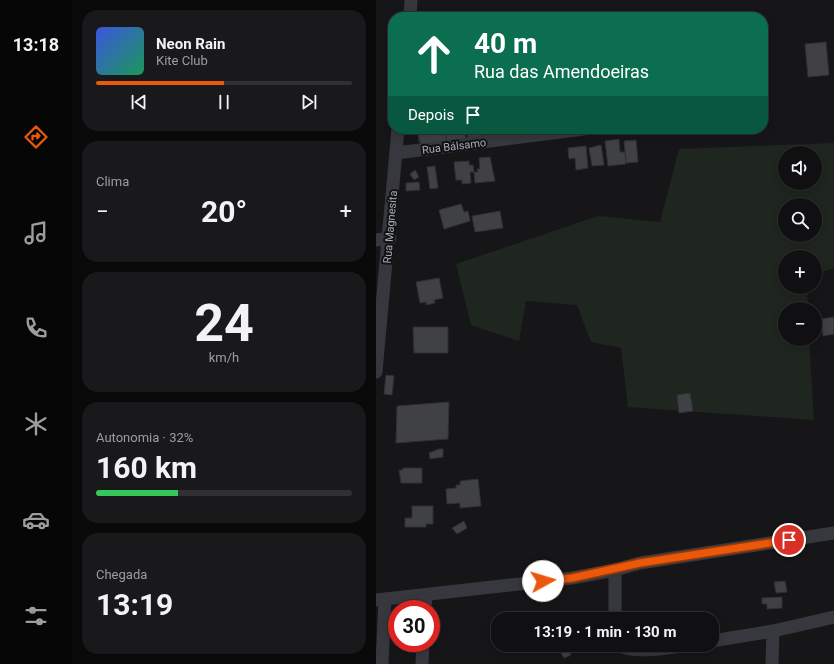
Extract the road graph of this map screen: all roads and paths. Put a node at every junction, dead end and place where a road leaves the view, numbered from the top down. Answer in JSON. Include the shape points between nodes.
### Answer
{"nodes":[{"id":1,"x":411,"y":0,"type":"edge"},
{"id":2,"x":410,"y":12,"type":"edge"},
{"id":3,"x":398,"y":134,"type":"edge"},
{"id":4,"x":545,"y":134,"type":"edge"},
{"id":5,"x":396,"y":153,"type":"junction"},
{"id":6,"x":390,"y":238,"type":"junction"},
{"id":7,"x":376,"y":240,"type":"edge"},
{"id":8,"x":376,"y":372,"type":"edge"},
{"id":9,"x":834,"y":533,"type":"edge"},
{"id":10,"x":615,"y":570,"type":"junction"},
{"id":11,"x":426,"y":594,"type":"junction"},
{"id":12,"x":381,"y":600,"type":"edge"},
{"id":13,"x":426,"y":600,"type":"edge"},
{"id":14,"x":615,"y":612,"type":"edge"},
{"id":15,"x":834,"y":617,"type":"edge"},
{"id":16,"x":773,"y":631,"type":"junction"},
{"id":17,"x":719,"y":640,"type":"edge"},
{"id":18,"x":423,"y":652,"type":"edge"},
{"id":19,"x":382,"y":664,"type":"edge"},
{"id":20,"x":422,"y":664,"type":"edge"},
{"id":21,"x":772,"y":664,"type":"edge"}],
"edges":[{"from":1,"to":2,"type":"street"},
{"from":3,"to":5,"type":"street","name":"Rua Magnesita"},
{"from":4,"to":5,"type":"street","name":"Rua Bálsamo"},
{"from":5,"to":6,"type":"street","name":"Rua Magnesita"},
{"from":6,"to":7,"type":"street"},
{"from":6,"to":8,"type":"street","name":"Rua Magnesita"},
{"from":9,"to":10,"type":"street","via":[[640,563]]},
{"from":10,"to":11,"type":"street","via":[[572,578]]},
{"from":10,"to":14,"type":"street"},
{"from":11,"to":12,"type":"street"},
{"from":11,"to":13,"type":"street"},
{"from":12,"to":19,"type":"street"},
{"from":15,"to":16,"type":"street"},
{"from":16,"to":17,"type":"street"},
{"from":16,"to":21,"type":"street"},
{"from":18,"to":20,"type":"street"}]}
